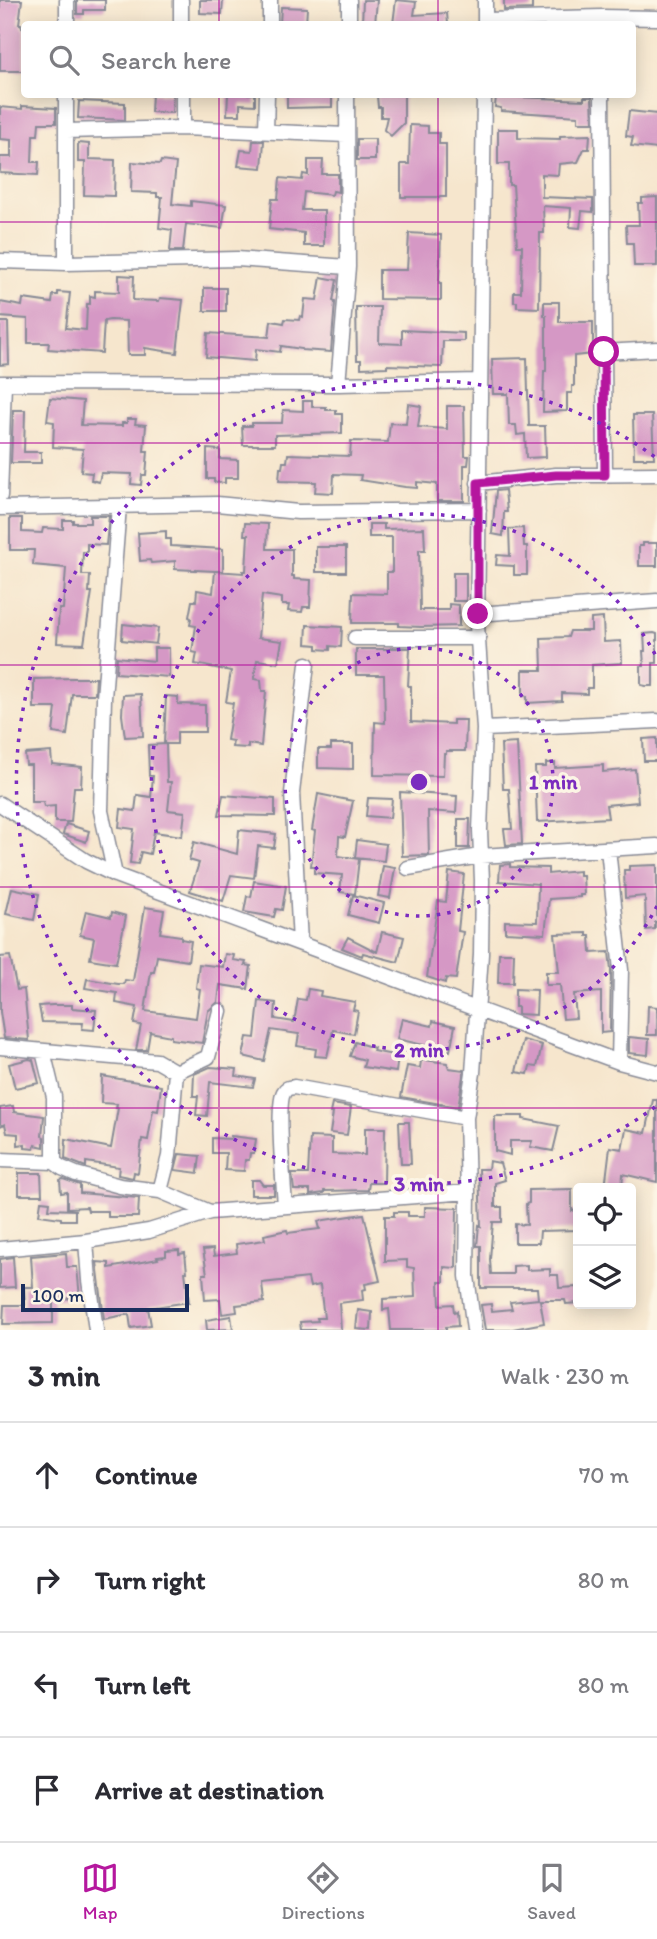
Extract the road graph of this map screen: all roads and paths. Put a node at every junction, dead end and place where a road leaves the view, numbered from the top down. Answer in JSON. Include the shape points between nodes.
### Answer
{"nodes":[{"id":1,"x":67,"y":0,"type":"edge"},
{"id":2,"x":181,"y":0,"type":"edge"},
{"id":3,"x":270,"y":0,"type":"edge"},
{"id":4,"x":349,"y":0,"type":"edge"},
{"id":5,"x":485,"y":0,"type":"edge"},
{"id":6,"x":657,"y":18,"type":"edge"},
{"id":7,"x":67,"y":21,"type":"edge"},
{"id":8,"x":181,"y":21,"type":"edge"},
{"id":9,"x":270,"y":21,"type":"edge"},
{"id":10,"x":349,"y":21,"type":"edge"},
{"id":11,"x":485,"y":21,"type":"edge"},
{"id":12,"x":602,"y":21,"type":"edge"},
{"id":13,"x":66,"y":98,"type":"edge"},
{"id":14,"x":183,"y":98,"type":"edge"},
{"id":15,"x":267,"y":98,"type":"edge"},
{"id":16,"x":347,"y":98,"type":"edge"},
{"id":17,"x":484,"y":98,"type":"edge"},
{"id":18,"x":601,"y":98,"type":"edge"},
{"id":19,"x":183,"y":128,"type":"junction"},
{"id":20,"x":66,"y":131,"type":"junction"},
{"id":21,"x":266,"y":131,"type":"junction"},
{"id":22,"x":346,"y":135,"type":"junction"},
{"id":23,"x":0,"y":261,"type":"edge"},
{"id":24,"x":66,"y":263,"type":"junction"},
{"id":25,"x":348,"y":267,"type":"junction"},
{"id":26,"x":657,"y":349,"type":"edge"},
{"id":27,"x":604,"y":352,"type":"junction"},
{"id":28,"x":479,"y":381,"type":"junction"},
{"id":29,"x":2,"y":383,"type":"edge"},
{"id":30,"x":338,"y":384,"type":"junction"},
{"id":31,"x":657,"y":474,"type":"edge"},
{"id":32,"x":605,"y":475,"type":"junction"},
{"id":33,"x":478,"y":483,"type":"junction"},
{"id":34,"x":0,"y":496,"type":"edge"},
{"id":35,"x":118,"y":506,"type":"junction"},
{"id":36,"x":0,"y":508,"type":"edge"},
{"id":37,"x":479,"y":510,"type":"junction"},
{"id":38,"x":657,"y":601,"type":"edge"},
{"id":39,"x":478,"y":614,"type":"junction"},
{"id":40,"x":355,"y":638,"type":"dead end"},
{"id":41,"x":479,"y":638,"type":"junction"},
{"id":42,"x":307,"y":664,"type":"dead end"},
{"id":43,"x":657,"y":721,"type":"edge"},
{"id":44,"x":484,"y":729,"type":"junction"},
{"id":45,"x":0,"y":804,"type":"edge"},
{"id":46,"x":657,"y":846,"type":"edge"},
{"id":47,"x":608,"y":849,"type":"junction"},
{"id":48,"x":480,"y":856,"type":"junction"},
{"id":49,"x":408,"y":867,"type":"dead end"},
{"id":50,"x":116,"y":876,"type":"junction"},
{"id":51,"x":300,"y":943,"type":"junction"},
{"id":52,"x":220,"y":1011,"type":"dead end"},
{"id":53,"x":479,"y":1011,"type":"junction"},
{"id":54,"x":0,"y":1047,"type":"edge"},
{"id":55,"x":43,"y":1051,"type":"junction"},
{"id":56,"x":619,"y":1062,"type":"junction"},
{"id":57,"x":176,"y":1072,"type":"junction"},
{"id":58,"x":657,"y":1072,"type":"edge"},
{"id":59,"x":466,"y":1118,"type":"junction"},
{"id":60,"x":0,"y":1160,"type":"edge"},
{"id":61,"x":54,"y":1162,"type":"junction"},
{"id":62,"x":160,"y":1191,"type":"junction"},
{"id":63,"x":468,"y":1192,"type":"junction"},
{"id":64,"x":285,"y":1206,"type":"junction"},
{"id":65,"x":210,"y":1212,"type":"junction"},
{"id":66,"x":86,"y":1241,"type":"junction"},
{"id":67,"x":0,"y":1249,"type":"edge"},
{"id":68,"x":96,"y":1330,"type":"edge"},
{"id":69,"x":474,"y":1330,"type":"edge"}],
"edges":[{"from":1,"to":7,"type":"street"},
{"from":2,"to":8,"type":"street"},
{"from":3,"to":9,"type":"street"},
{"from":4,"to":10,"type":"street"},
{"from":5,"to":11,"type":"street"},
{"from":6,"to":12,"type":"street"},
{"from":13,"to":20,"type":"street"},
{"from":14,"to":19,"type":"street"},
{"from":15,"to":21,"type":"street"},
{"from":16,"to":22,"type":"street"},
{"from":17,"to":28,"type":"street"},
{"from":18,"to":27,"type":"street"},
{"from":19,"to":20,"type":"street"},
{"from":19,"to":21,"type":"street"},
{"from":20,"to":24,"type":"street"},
{"from":21,"to":22,"type":"street"},
{"from":22,"to":25,"type":"street"},
{"from":23,"to":24,"type":"street"},
{"from":24,"to":25,"type":"street","via":[[237,259]]},
{"from":25,"to":30,"type":"street"},
{"from":26,"to":27,"type":"street"},
{"from":27,"to":32,"type":"street"},
{"from":28,"to":30,"type":"street"},
{"from":28,"to":33,"type":"street"},
{"from":29,"to":30,"type":"street"},
{"from":29,"to":34,"type":"street"},
{"from":31,"to":32,"type":"street"},
{"from":32,"to":33,"type":"street"},
{"from":33,"to":37,"type":"street"},
{"from":35,"to":36,"type":"street"},
{"from":35,"to":37,"type":"street","via":[[217,505],[298,512]]},
{"from":35,"to":50,"type":"street","via":[[101,811]]},
{"from":37,"to":39,"type":"street"},
{"from":38,"to":39,"type":"street"},
{"from":39,"to":41,"type":"street"},
{"from":40,"to":41,"type":"street"},
{"from":41,"to":44,"type":"street"},
{"from":42,"to":51,"type":"street","via":[[292,793]]},
{"from":43,"to":44,"type":"street"},
{"from":44,"to":48,"type":"street"},
{"from":45,"to":50,"type":"street"},
{"from":46,"to":47,"type":"street"},
{"from":47,"to":48,"type":"street"},
{"from":47,"to":56,"type":"street","via":[[621,970]]},
{"from":48,"to":49,"type":"street"},
{"from":48,"to":53,"type":"street"},
{"from":50,"to":51,"type":"street"},
{"from":51,"to":53,"type":"street"},
{"from":52,"to":57,"type":"street","via":[[208,1057]]},
{"from":53,"to":56,"type":"street"},
{"from":53,"to":59,"type":"street"},
{"from":54,"to":55,"type":"street"},
{"from":55,"to":57,"type":"street","via":[[157,1061]]},
{"from":55,"to":61,"type":"street","via":[[54,1097]]},
{"from":56,"to":58,"type":"street"},
{"from":57,"to":62,"type":"street","via":[[169,1156]]},
{"from":59,"to":63,"type":"street"},
{"from":59,"to":64,"type":"street","via":[[289,1088],[282,1096]]},
{"from":60,"to":61,"type":"street"},
{"from":61,"to":62,"type":"street","via":[[76,1174]]},
{"from":62,"to":65,"type":"street"},
{"from":63,"to":64,"type":"street"},
{"from":63,"to":69,"type":"street","via":[[467,1276]]},
{"from":64,"to":65,"type":"street"},
{"from":65,"to":66,"type":"street","via":[[149,1231]]},
{"from":66,"to":67,"type":"street"},
{"from":66,"to":68,"type":"street"}]}
